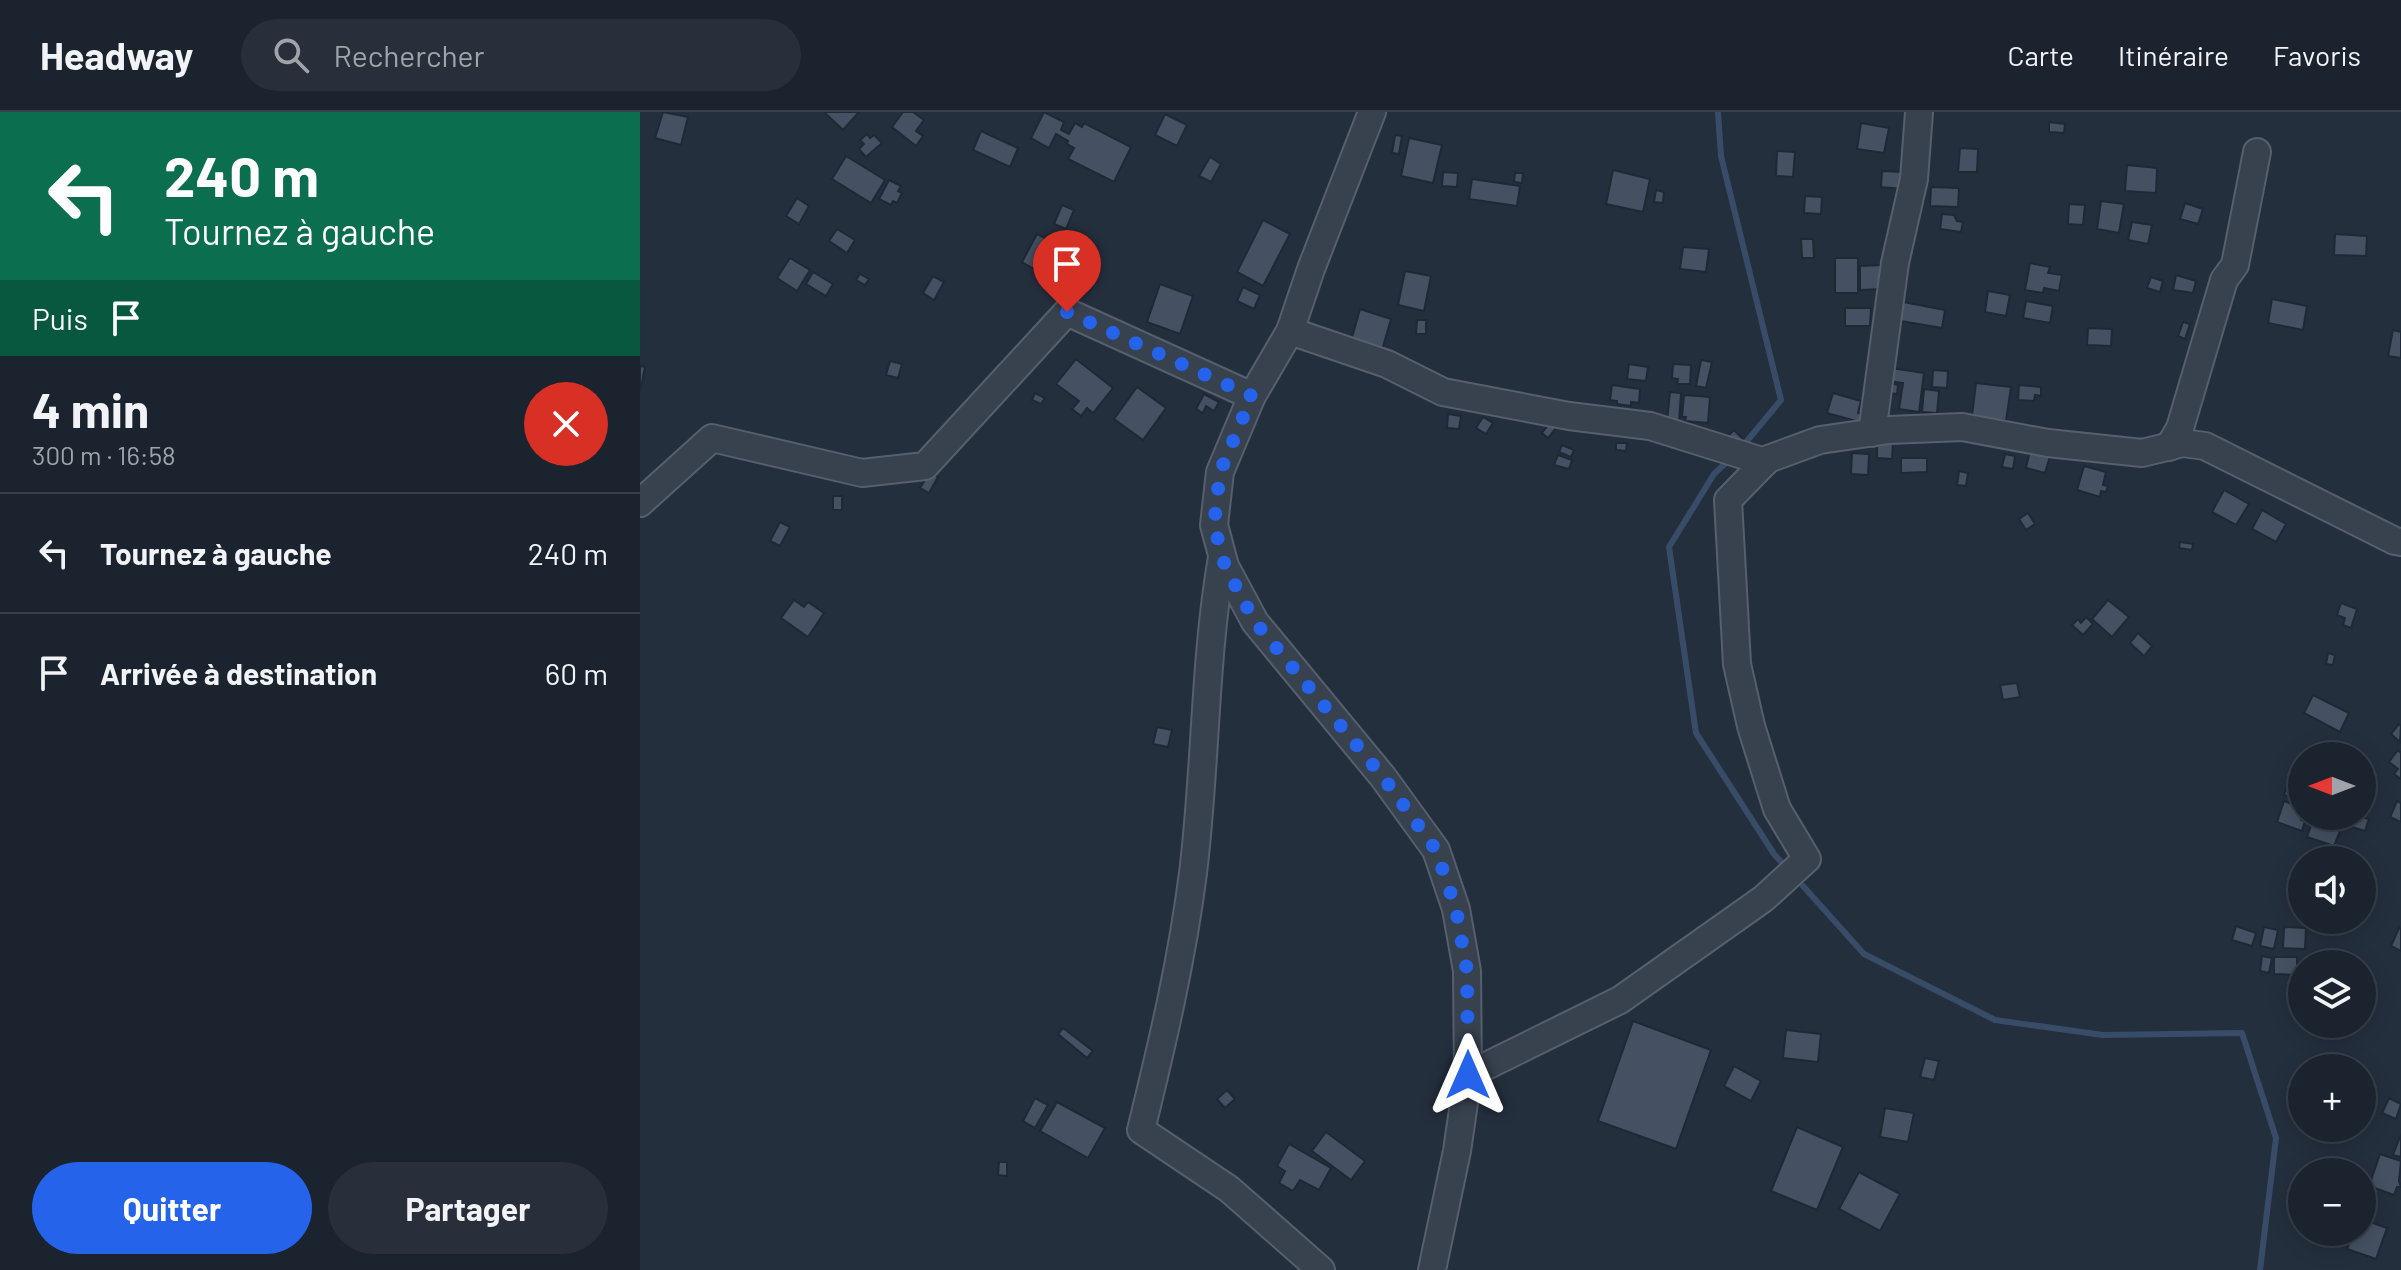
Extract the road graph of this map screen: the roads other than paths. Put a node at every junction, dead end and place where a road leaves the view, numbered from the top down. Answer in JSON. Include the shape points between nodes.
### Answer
{"nodes":[{"id":1,"x":1372,"y":112,"type":"edge"},
{"id":2,"x":1919,"y":112,"type":"edge"},
{"id":3,"x":2257,"y":152,"type":"dead end"},
{"id":4,"x":1290,"y":331,"type":"junction"},
{"id":5,"x":1252,"y":396,"type":"junction"},
{"id":6,"x":1872,"y":433,"type":"junction"},
{"id":7,"x":2169,"y":447,"type":"junction"},
{"id":8,"x":1765,"y":462,"type":"junction"},
{"id":9,"x":640,"y":503,"type":"edge"},
{"id":10,"x":2401,"y":542,"type":"edge"},
{"id":11,"x":1222,"y":557,"type":"junction"},
{"id":12,"x":1468,"y":1075,"type":"junction"},
{"id":13,"x":1321,"y":1270,"type":"edge"},
{"id":14,"x":1432,"y":1270,"type":"edge"}],
"edges":[{"from":1,"to":4,"type":"street"},
{"from":2,"to":6,"type":"street","via":[[1914,179],[1895,263]]},
{"from":3,"to":7,"type":"street","via":[[2235,265],[2224,280],[2180,428]]},
{"from":4,"to":5,"type":"street"},
{"from":4,"to":8,"type":"street","via":[[1387,364],[1443,392],[1650,426]]},
{"from":5,"to":9,"type":"street","via":[[1067,312],[925,466],[862,473],[712,438]]},
{"from":5,"to":11,"type":"street","via":[[1220,472],[1214,525]]},
{"from":6,"to":7,"type":"street","via":[[1962,427],[2142,453]]},
{"from":6,"to":8,"type":"street","via":[[1820,440]]},
{"from":7,"to":10,"type":"street","via":[[2205,446]]},
{"from":8,"to":12,"type":"street","via":[[1728,500],[1737,664],[1777,809],[1807,859],[1763,899],[1620,1000]]},
{"from":11,"to":12,"type":"street","via":[[1255,622],[1436,850],[1456,909],[1467,971]]},
{"from":11,"to":13,"type":"street","via":[[1213,606],[1193,872],[1171,1011],[1141,1130],[1229,1189]]},
{"from":12,"to":14,"type":"street"}]}
